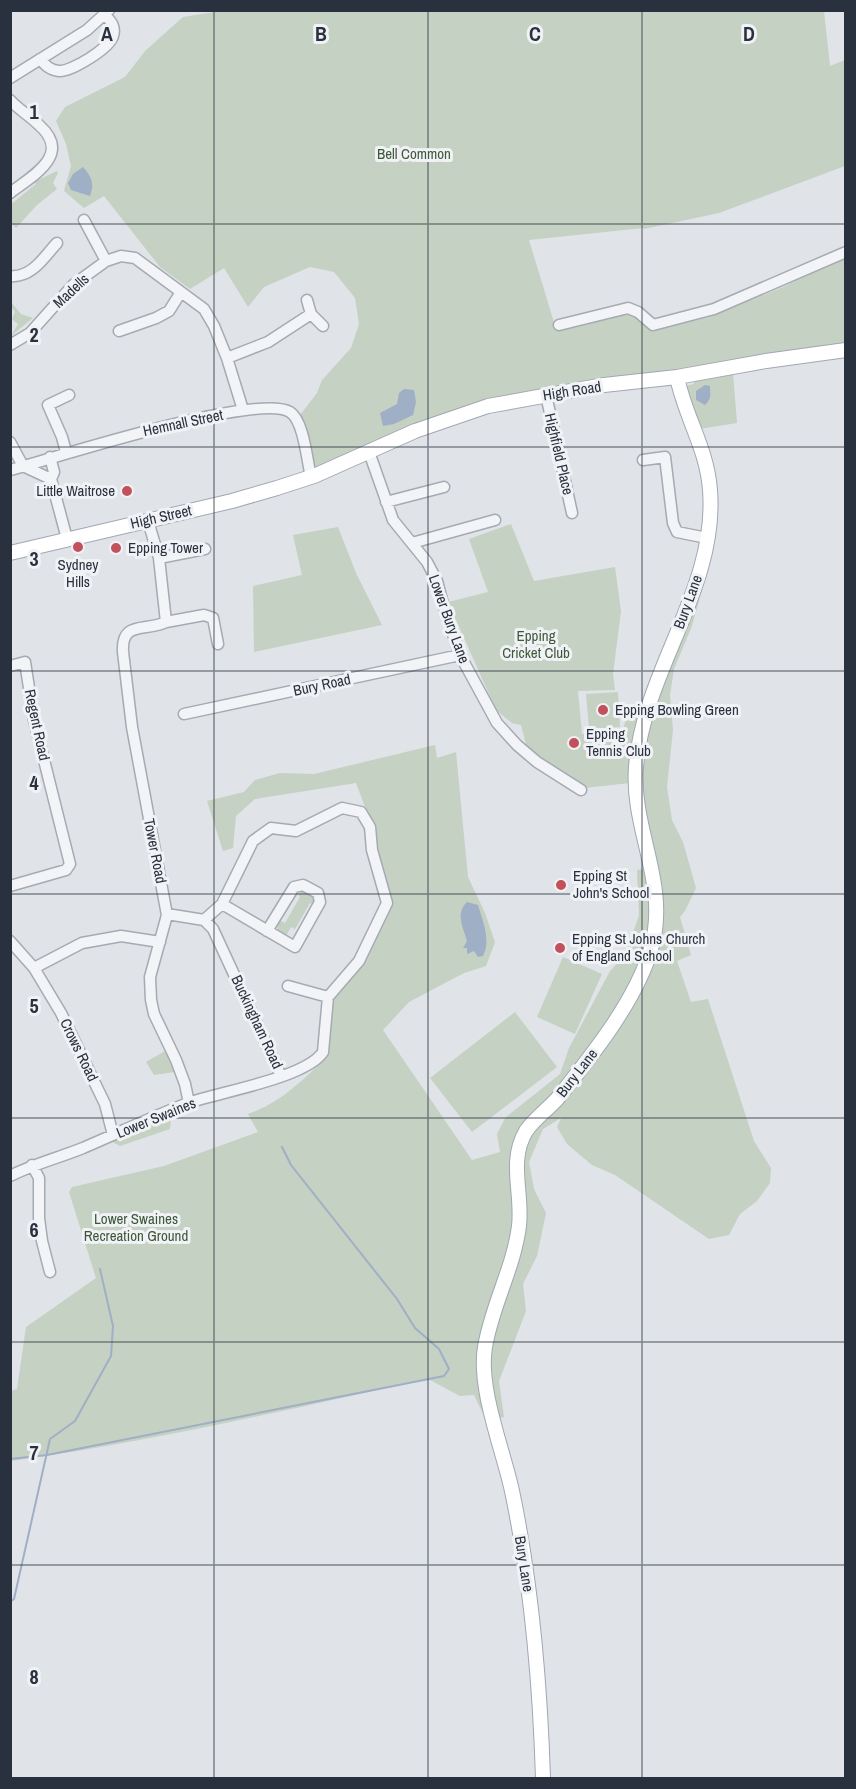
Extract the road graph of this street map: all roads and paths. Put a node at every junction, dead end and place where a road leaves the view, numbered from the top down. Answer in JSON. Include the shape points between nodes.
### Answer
{"nodes":[{"id":1,"x":107,"y":13,"type":"edge"},
{"id":2,"x":40,"y":59,"type":"junction"},
{"id":3,"x":10,"y":78,"type":"edge"},
{"id":4,"x":10,"y":100,"type":"edge"},
{"id":5,"x":10,"y":193,"type":"edge"},
{"id":6,"x":84,"y":220,"type":"dead end"},
{"id":7,"x":57,"y":243,"type":"dead end"},
{"id":8,"x":846,"y":252,"type":"edge"},
{"id":9,"x":106,"y":261,"type":"junction"},
{"id":10,"x":10,"y":276,"type":"edge"},
{"id":11,"x":181,"y":291,"type":"junction"},
{"id":12,"x":307,"y":300,"type":"dead end"},
{"id":13,"x":311,"y":314,"type":"junction"},
{"id":14,"x":559,"y":325,"type":"dead end"},
{"id":15,"x":323,"y":326,"type":"dead end"},
{"id":16,"x":119,"y":331,"type":"dead end"},
{"id":17,"x":10,"y":345,"type":"edge"},
{"id":18,"x":846,"y":350,"type":"edge"},
{"id":19,"x":227,"y":358,"type":"junction"},
{"id":20,"x":676,"y":377,"type":"junction"},
{"id":21,"x":69,"y":395,"type":"dead end"},
{"id":22,"x":546,"y":395,"type":"junction"},
{"id":23,"x":243,"y":410,"type":"junction"},
{"id":24,"x":10,"y":442,"type":"edge"},
{"id":25,"x":66,"y":452,"type":"junction"},
{"id":26,"x":369,"y":452,"type":"junction"},
{"id":27,"x":50,"y":457,"type":"junction"},
{"id":28,"x":643,"y":460,"type":"dead end"},
{"id":29,"x":23,"y":466,"type":"junction"},
{"id":30,"x":10,"y":470,"type":"edge"},
{"id":31,"x":310,"y":477,"type":"junction"},
{"id":32,"x":51,"y":479,"type":"junction"},
{"id":33,"x":444,"y":487,"type":"dead end"},
{"id":34,"x":386,"y":502,"type":"junction"},
{"id":35,"x":572,"y":513,"type":"dead end"},
{"id":36,"x":495,"y":520,"type":"dead end"},
{"id":37,"x":148,"y":521,"type":"junction"},
{"id":38,"x":67,"y":538,"type":"junction"},
{"id":39,"x":707,"y":538,"type":"junction"},
{"id":40,"x":412,"y":543,"type":"junction"},
{"id":41,"x":205,"y":549,"type":"dead end"},
{"id":42,"x":10,"y":553,"type":"edge"},
{"id":43,"x":159,"y":558,"type":"junction"},
{"id":44,"x":166,"y":622,"type":"junction"},
{"id":45,"x":218,"y":644,"type":"dead end"},
{"id":46,"x":460,"y":655,"type":"junction"},
{"id":47,"x":10,"y":666,"type":"edge"},
{"id":48,"x":184,"y":714,"type":"dead end"},
{"id":49,"x":580,"y":790,"type":"dead end"},
{"id":50,"x":10,"y":886,"type":"edge"},
{"id":51,"x":222,"y":904,"type":"junction"},
{"id":52,"x":167,"y":914,"type":"junction"},
{"id":53,"x":204,"y":920,"type":"junction"},
{"id":54,"x":267,"y":931,"type":"junction"},
{"id":55,"x":10,"y":941,"type":"edge"},
{"id":56,"x":160,"y":942,"type":"junction"},
{"id":57,"x":34,"y":968,"type":"junction"},
{"id":58,"x":288,"y":986,"type":"dead end"},
{"id":59,"x":328,"y":997,"type":"junction"},
{"id":60,"x":281,"y":1076,"type":"junction"},
{"id":61,"x":189,"y":1103,"type":"junction"},
{"id":62,"x":112,"y":1135,"type":"junction"},
{"id":63,"x":32,"y":1165,"type":"junction"},
{"id":64,"x":10,"y":1176,"type":"edge"},
{"id":65,"x":50,"y":1272,"type":"dead end"},
{"id":66,"x":543,"y":1779,"type":"edge"}],
"edges":[{"from":1,"to":2,"type":"street"},
{"from":1,"to":2,"type":"street","via":[[114,31],[105,47],[62,72],[48,69]]},
{"from":2,"to":3,"type":"street"},
{"from":4,"to":5,"type":"street","via":[[45,130],[51,150],[44,168]]},
{"from":6,"to":9,"type":"street"},
{"from":7,"to":10,"type":"street","via":[[29,273]]},
{"from":8,"to":14,"type":"street","via":[[714,309],[653,325],[628,308]]},
{"from":9,"to":11,"type":"street","via":[[121,256],[135,258]]},
{"from":9,"to":17,"type":"street","name":"Madells","via":[[73,285],[30,333]]},
{"from":11,"to":16,"type":"street","via":[[169,311]]},
{"from":11,"to":19,"type":"street","via":[[204,309]]},
{"from":12,"to":13,"type":"street"},
{"from":13,"to":15,"type":"street"},
{"from":13,"to":19,"type":"street","via":[[268,342]]},
{"from":18,"to":20,"type":"main road","name":"High Road"},
{"from":19,"to":23,"type":"street"},
{"from":20,"to":22,"type":"main road","name":"High Road"},
{"from":20,"to":39,"type":"main road","name":"Bury Lane","via":[[707,466]]},
{"from":21,"to":25,"type":"street","via":[[48,405]]},
{"from":22,"to":26,"type":"main road","name":"High Road","via":[[468,412]]},
{"from":22,"to":35,"type":"street","name":"Highfield Place"},
{"from":23,"to":25,"type":"street","name":"Hemnall Street"},
{"from":23,"to":31,"type":"street","name":"Hemnall Street","via":[[278,409],[294,416]]},
{"from":24,"to":29,"type":"street"},
{"from":25,"to":27,"type":"street","name":"Hemnall Street"},
{"from":26,"to":31,"type":"main road","name":"High Road"},
{"from":26,"to":34,"type":"street","name":"Lower Bury Lane"},
{"from":27,"to":29,"type":"street","name":"Hemnall Street"},
{"from":27,"to":32,"type":"street","via":[[54,472]]},
{"from":28,"to":39,"type":"street","via":[[665,457],[677,532]]},
{"from":29,"to":30,"type":"street","name":"Hemnall Street"},
{"from":29,"to":32,"type":"street"},
{"from":31,"to":37,"type":"main road","name":"High Street"},
{"from":32,"to":38,"type":"street"},
{"from":33,"to":34,"type":"street"},
{"from":34,"to":40,"type":"street","name":"Lower Bury Lane","via":[[393,520]]},
{"from":36,"to":40,"type":"street"},
{"from":37,"to":38,"type":"main road","name":"High Street"},
{"from":37,"to":43,"type":"street"},
{"from":38,"to":42,"type":"main road","name":"High Street"},
{"from":39,"to":66,"type":"main road","name":"Bury Lane","via":[[699,574],[640,734],[635,771],[638,814],[657,901],[650,950],[642,973],[604,1039],[550,1107],[532,1123],[520,1144],[519,1230],[493,1310],[484,1355],[487,1388],[512,1491],[529,1592]]},
{"from":40,"to":46,"type":"street","name":"Lower Bury Lane","via":[[437,581]]},
{"from":41,"to":43,"type":"street"},
{"from":43,"to":44,"type":"street"},
{"from":44,"to":45,"type":"street","name":"Tower Road","via":[[204,615],[213,618]]},
{"from":44,"to":52,"type":"street","name":"Tower Road","via":[[134,629],[122,643],[132,727]]},
{"from":46,"to":48,"type":"street","name":"Bury Road"},
{"from":46,"to":49,"type":"street","name":"Lower Bury Lane","via":[[497,723],[517,746]]},
{"from":47,"to":50,"type":"street","name":"Regent Road","via":[[25,662],[34,720],[70,864],[66,870]]},
{"from":51,"to":53,"type":"street"},
{"from":51,"to":54,"type":"street"},
{"from":51,"to":59,"type":"street","via":[[253,841],[271,828],[296,831],[342,808],[361,812],[370,827],[372,850],[387,903],[359,961]]},
{"from":52,"to":53,"type":"street"},
{"from":52,"to":56,"type":"street","name":"Tower Road"},
{"from":53,"to":60,"type":"street","name":"Buckingham Road","via":[[213,929]]},
{"from":54,"to":54,"type":"street","via":[[295,947],[320,902],[318,893],[303,885],[294,886]]},
{"from":55,"to":57,"type":"street","name":"Crows Road"},
{"from":56,"to":57,"type":"street","via":[[121,936],[82,943]]},
{"from":56,"to":61,"type":"street","name":"Tower Road","via":[[150,977],[152,1007],[176,1060]]},
{"from":57,"to":62,"type":"street","name":"Crows Road","via":[[61,1013],[105,1104]]},
{"from":58,"to":59,"type":"street"},
{"from":59,"to":60,"type":"street","name":"Buckingham Road","via":[[323,1052],[318,1059]]},
{"from":60,"to":61,"type":"street","name":"Lower Swaines"},
{"from":61,"to":62,"type":"street","name":"Lower Swaines"},
{"from":62,"to":63,"type":"street","name":"Lower Swaines"},
{"from":63,"to":64,"type":"street","name":"Lower Swaines"},
{"from":63,"to":65,"type":"street","via":[[39,1178],[39,1218]]}]}
